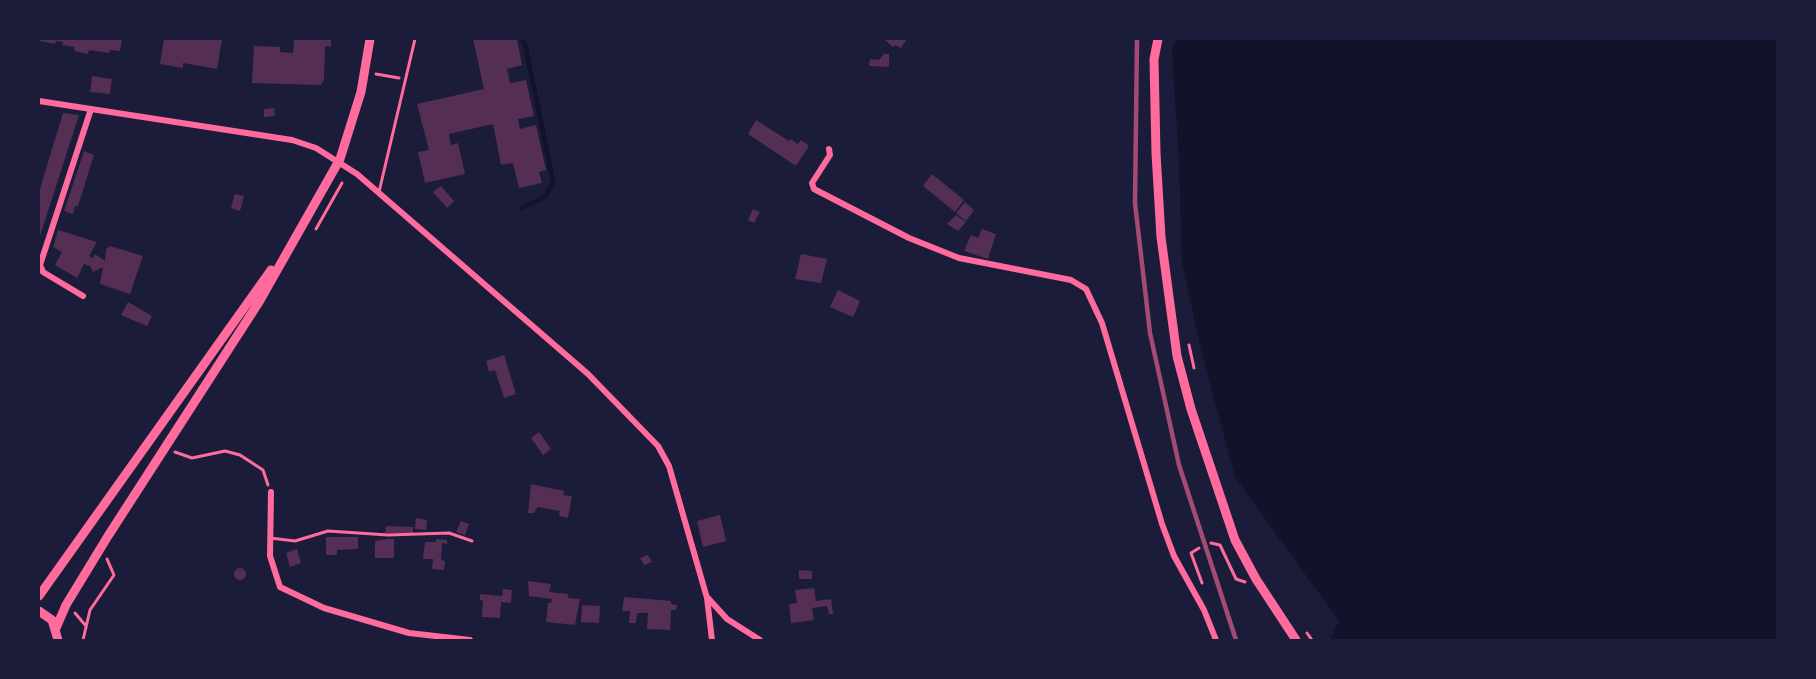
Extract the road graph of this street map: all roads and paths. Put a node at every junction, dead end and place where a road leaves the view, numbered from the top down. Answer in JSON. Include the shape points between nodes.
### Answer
{"nodes":[{"id":1,"x":370,"y":39,"type":"edge"},
{"id":2,"x":415,"y":39,"type":"edge"},
{"id":3,"x":1158,"y":39,"type":"edge"},
{"id":4,"x":375,"y":74,"type":"dead end"},
{"id":5,"x":406,"y":80,"type":"junction"},
{"id":6,"x":39,"y":101,"type":"edge"},
{"id":7,"x":91,"y":109,"type":"junction"},
{"id":8,"x":829,"y":149,"type":"dead end"},
{"id":9,"x":379,"y":192,"type":"junction"},
{"id":10,"x":291,"y":244,"type":"junction"},
{"id":11,"x":83,"y":296,"type":"dead end"},
{"id":12,"x":1187,"y":336,"type":"dead end"},
{"id":13,"x":1195,"y":373,"type":"dead end"},
{"id":14,"x":171,"y":451,"type":"dead end"},
{"id":15,"x":271,"y":492,"type":"joint"},
{"id":16,"x":270,"y":538,"type":"junction"},
{"id":17,"x":472,"y":541,"type":"dead end"},
{"id":18,"x":1211,"y":543,"type":"dead end"},
{"id":19,"x":1199,"y":548,"type":"dead end"},
{"id":20,"x":1256,"y":579,"type":"junction"},
{"id":21,"x":1193,"y":590,"type":"junction"},
{"id":22,"x":39,"y":596,"type":"edge"},
{"id":23,"x":707,"y":598,"type":"junction"},
{"id":24,"x":71,"y":609,"type":"dead end"},
{"id":25,"x":39,"y":611,"type":"edge"},
{"id":26,"x":87,"y":627,"type":"dead end"},
{"id":27,"x":56,"y":628,"type":"junction"},
{"id":28,"x":58,"y":640,"type":"edge"},
{"id":29,"x":470,"y":640,"type":"edge"},
{"id":30,"x":712,"y":640,"type":"edge"},
{"id":31,"x":760,"y":640,"type":"edge"},
{"id":32,"x":1216,"y":640,"type":"edge"},
{"id":33,"x":1296,"y":640,"type":"edge"}],
"edges":[{"from":1,"to":10,"type":"main road","via":[[361,92],[340,159]]},
{"from":2,"to":5,"type":"lane"},
{"from":3,"to":20,"type":"main road","via":[[1154,59],[1156,163],[1161,237],[1177,356],[1234,540]]},
{"from":4,"to":5,"type":"path"},
{"from":5,"to":9,"type":"lane"},
{"from":6,"to":7,"type":"street"},
{"from":7,"to":9,"type":"street","via":[[292,140],[322,152]]},
{"from":7,"to":11,"type":"street","via":[[40,265],[43,272]]},
{"from":8,"to":21,"type":"street","via":[[830,154],[812,183],[814,189],[909,238],[959,258],[1071,280],[1086,289],[1102,323],[1162,524]]},
{"from":9,"to":23,"type":"street","via":[[588,374],[652,438],[669,466]]},
{"from":10,"to":22,"type":"main road"},
{"from":10,"to":27,"type":"main road","via":[[259,302],[66,604]]},
{"from":12,"to":13,"type":"path"},
{"from":14,"to":15,"type":"path","via":[[192,458],[225,451],[240,455],[263,470]]},
{"from":15,"to":16,"type":"street"},
{"from":16,"to":17,"type":"lane","via":[[295,541],[328,531],[388,535],[449,533]]},
{"from":16,"to":29,"type":"street","via":[[270,556],[280,587],[324,608],[409,633]]},
{"from":18,"to":20,"type":"path","via":[[1220,545],[1236,579],[1248,584]]},
{"from":19,"to":21,"type":"path","via":[[1191,553],[1203,583]]},
{"from":20,"to":33,"type":"main road"},
{"from":21,"to":32,"type":"street"},
{"from":23,"to":30,"type":"street"},
{"from":23,"to":31,"type":"street","via":[[727,619]]},
{"from":24,"to":26,"type":"path"},
{"from":25,"to":27,"type":"main road"},
{"from":27,"to":28,"type":"main road"}]}
